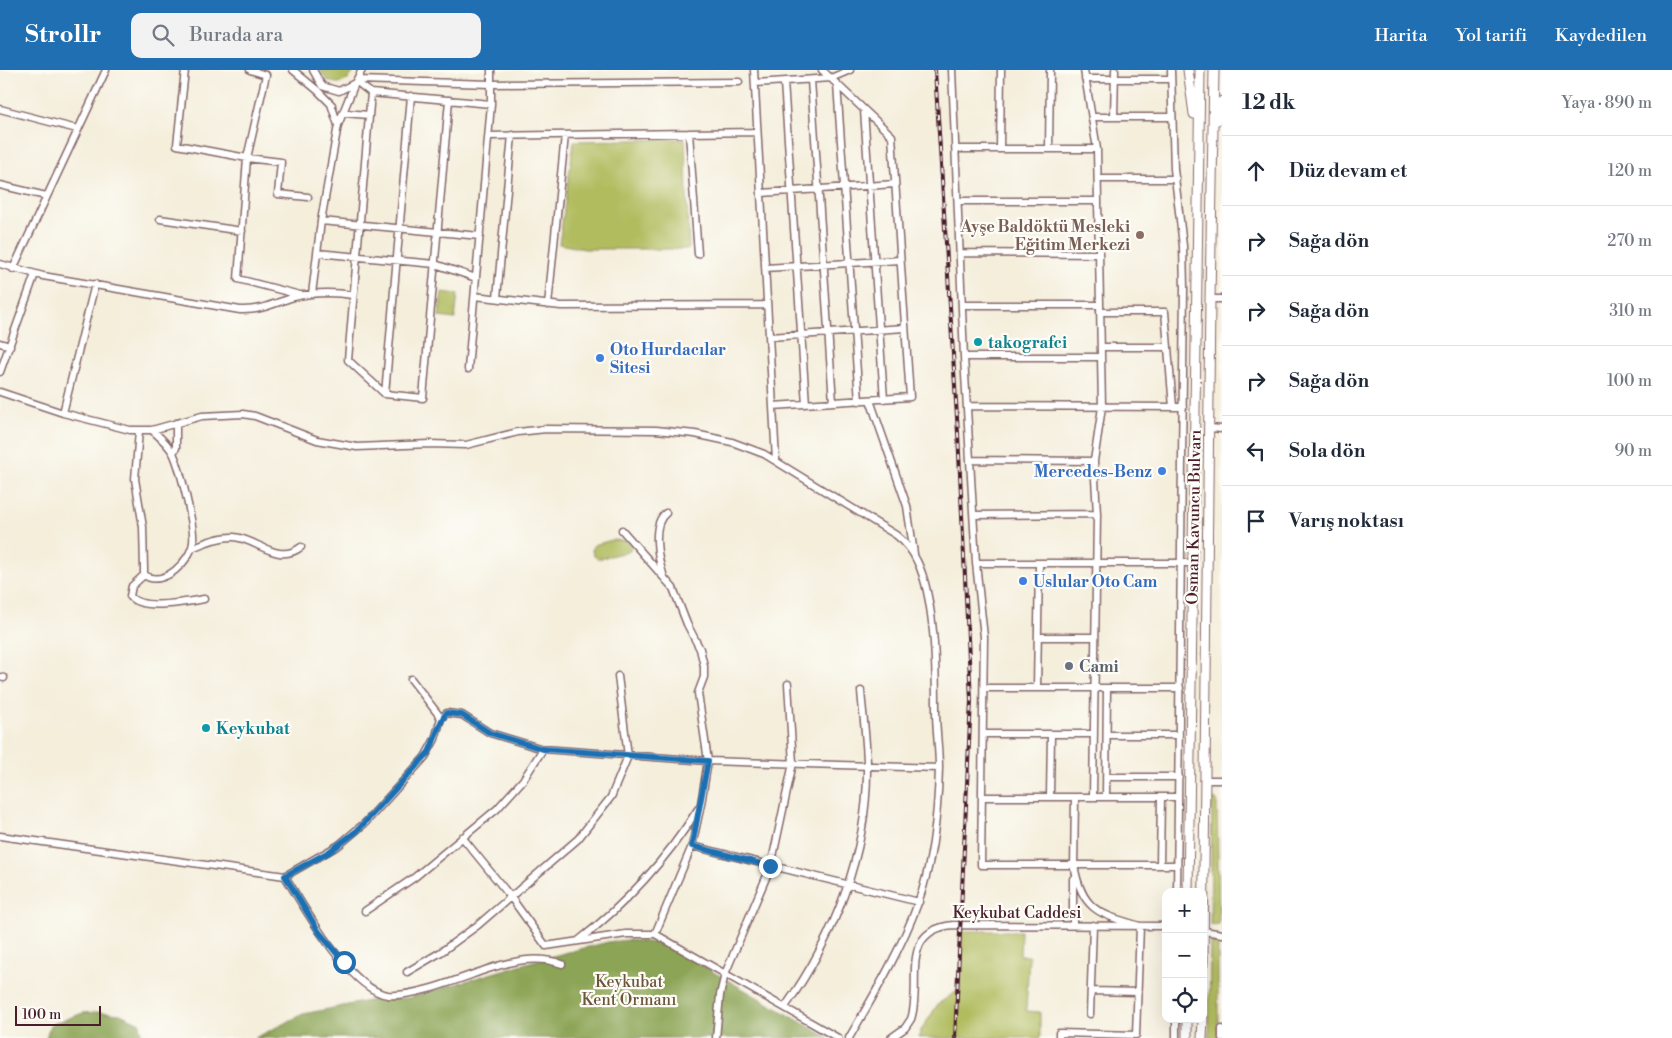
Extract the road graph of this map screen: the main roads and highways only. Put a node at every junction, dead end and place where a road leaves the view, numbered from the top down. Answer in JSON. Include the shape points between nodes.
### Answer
{"nodes":[{"id":1,"x":1188,"y":70,"type":"edge"},
{"id":2,"x":1200,"y":70,"type":"edge"},
{"id":3,"x":1214,"y":70,"type":"edge"},
{"id":4,"x":1222,"y":101,"type":"edge"},
{"id":5,"x":1198,"y":140,"type":"junction"},
{"id":6,"x":1214,"y":140,"type":"junction"},
{"id":7,"x":1188,"y":888,"type":"edge"},
{"id":8,"x":1203,"y":888,"type":"edge"},
{"id":9,"x":1187,"y":1023,"type":"edge"},
{"id":10,"x":1203,"y":1023,"type":"edge"},
{"id":11,"x":1186,"y":1038,"type":"edge"},
{"id":12,"x":1202,"y":1038,"type":"edge"}],
"edges":[{"from":1,"to":5,"type":"highway"},
{"from":2,"to":5,"type":"highway","name":"Osman Kavuncu Bulvarı"},
{"from":3,"to":6,"type":"highway","name":"Osman Kavuncu Bulvarı"},
{"from":4,"to":6,"type":"highway"},
{"from":5,"to":7,"type":"highway","name":"Osman Kavuncu Bulvarı"},
{"from":6,"to":8,"type":"highway","name":"Osman Kavuncu Bulvarı"},
{"from":9,"to":11,"type":"highway"},
{"from":10,"to":12,"type":"highway"}]}
